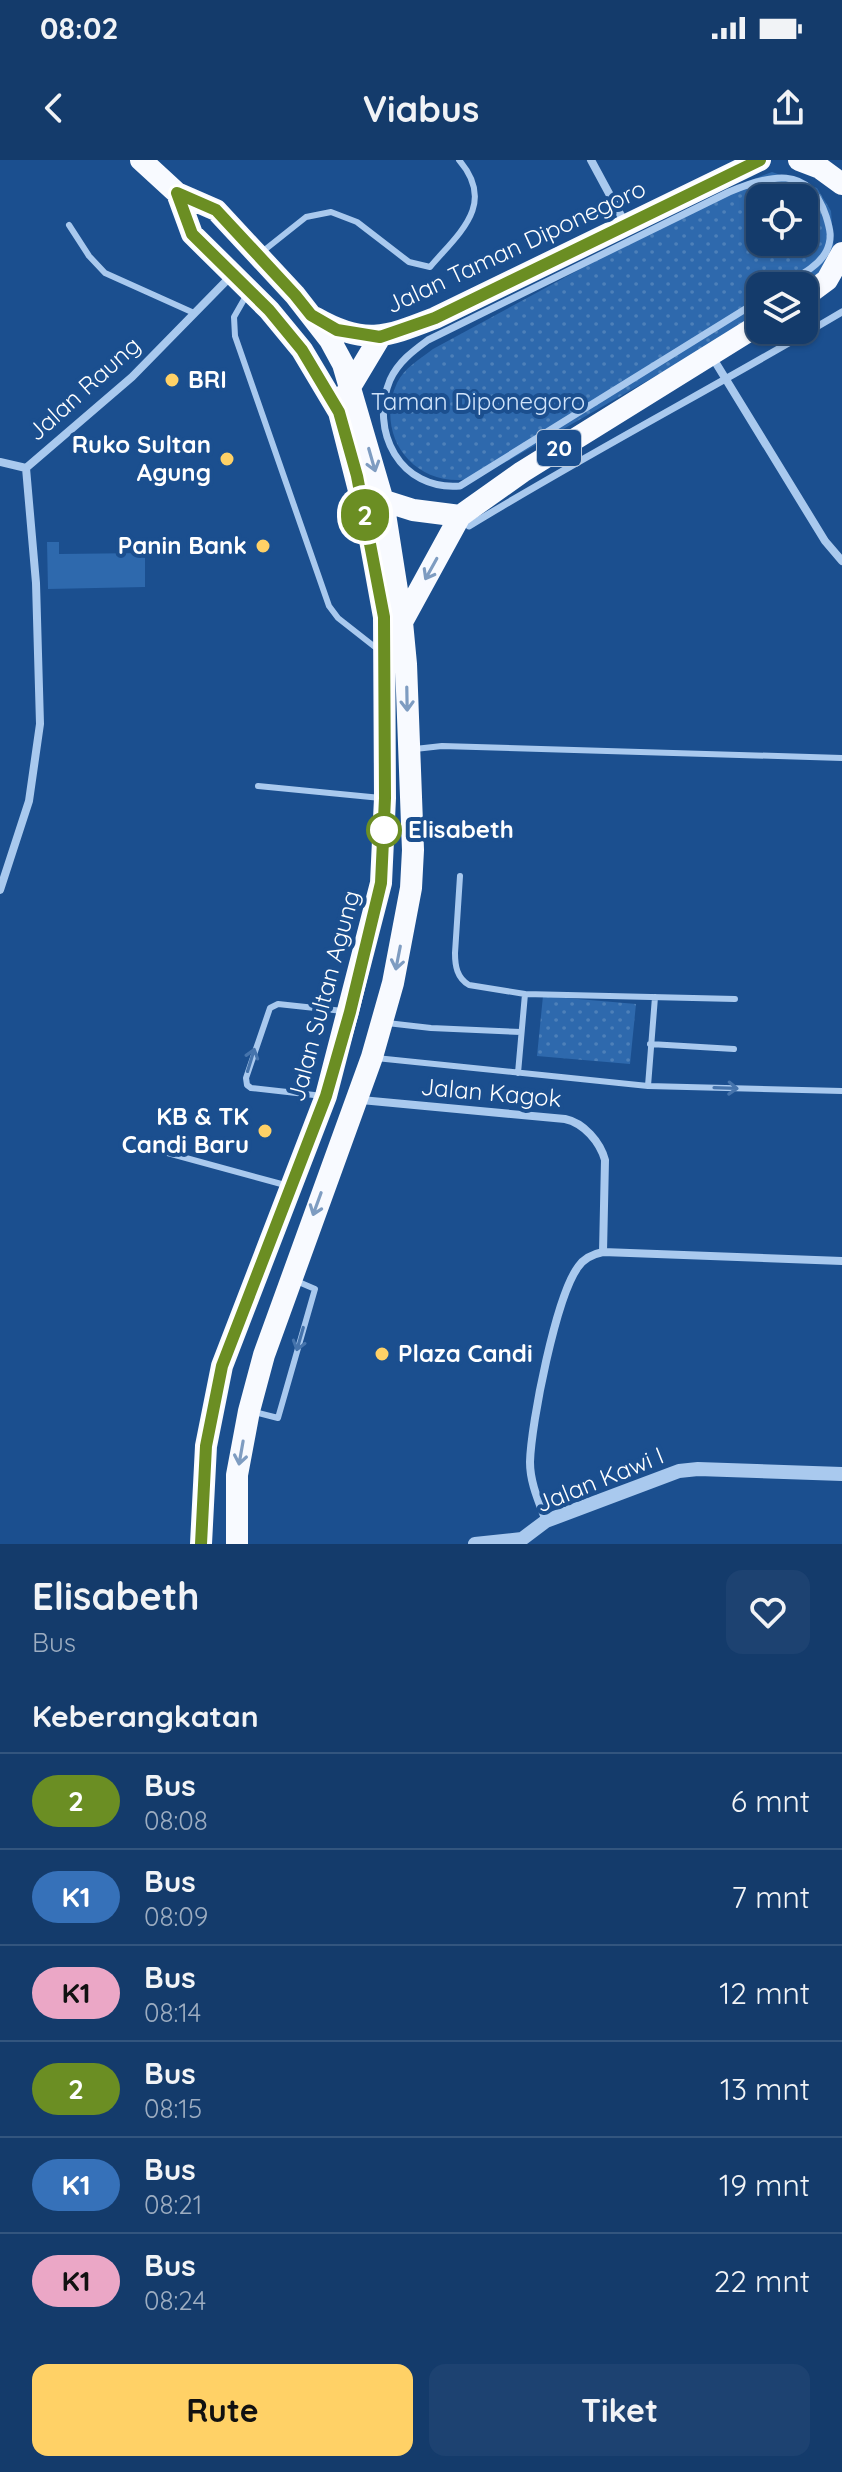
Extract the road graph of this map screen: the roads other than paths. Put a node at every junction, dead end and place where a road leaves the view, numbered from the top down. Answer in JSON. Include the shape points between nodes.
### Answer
{"nodes":[{"id":1,"x":141,"y":160,"type":"edge"},
{"id":2,"x":459,"y":160,"type":"edge"},
{"id":3,"x":591,"y":160,"type":"edge"},
{"id":4,"x":760,"y":160,"type":"edge"},
{"id":5,"x":799,"y":160,"type":"edge"},
{"id":6,"x":842,"y":184,"type":"edge"},
{"id":7,"x":177,"y":193,"type":"junction"},
{"id":8,"x":626,"y":224,"type":"junction"},
{"id":9,"x":69,"y":225,"type":"dead end"},
{"id":10,"x":842,"y":253,"type":"edge"},
{"id":11,"x":258,"y":255,"type":"junction"},
{"id":12,"x":806,"y":272,"type":"edge"},
{"id":13,"x":241,"y":282,"type":"junction"},
{"id":14,"x":818,"y":287,"type":"edge"},
{"id":15,"x":746,"y":309,"type":"edge"},
{"id":16,"x":842,"y":312,"type":"edge"},
{"id":17,"x":194,"y":313,"type":"junction"},
{"id":18,"x":311,"y":315,"type":"junction"},
{"id":19,"x":746,"y":333,"type":"edge"},
{"id":20,"x":380,"y":337,"type":"junction"},
{"id":21,"x":711,"y":354,"type":"junction"},
{"id":22,"x":727,"y":380,"type":"junction"},
{"id":23,"x":351,"y":385,"type":"junction"},
{"id":24,"x":339,"y":412,"type":"junction"},
{"id":25,"x":0,"y":462,"type":"edge"},
{"id":26,"x":26,"y":468,"type":"junction"},
{"id":27,"x":360,"y":493,"type":"junction"},
{"id":28,"x":383,"y":501,"type":"junction"},
{"id":29,"x":460,"y":516,"type":"junction"},
{"id":30,"x":842,"y":561,"type":"edge"},
{"id":31,"x":402,"y":622,"type":"junction"},
{"id":32,"x":384,"y":654,"type":"junction"},
{"id":33,"x":408,"y":750,"type":"junction"},
{"id":34,"x":842,"y":758,"type":"edge"},
{"id":35,"x":258,"y":786,"type":"dead end"},
{"id":36,"x":385,"y":798,"type":"junction"},
{"id":37,"x":460,"y":876,"type":"dead end"},
{"id":38,"x":0,"y":890,"type":"edge"},
{"id":39,"x":525,"y":994,"type":"junction"},
{"id":40,"x":655,"y":997,"type":"junction"},
{"id":41,"x":735,"y":999,"type":"dead end"},
{"id":42,"x":350,"y":1012,"type":"junction"},
{"id":43,"x":383,"y":1022,"type":"junction"},
{"id":44,"x":521,"y":1032,"type":"junction"},
{"id":45,"x":650,"y":1044,"type":"junction"},
{"id":46,"x":734,"y":1049,"type":"dead end"},
{"id":47,"x":372,"y":1057,"type":"junction"},
{"id":48,"x":518,"y":1073,"type":"junction"},
{"id":49,"x":648,"y":1086,"type":"junction"},
{"id":50,"x":842,"y":1091,"type":"edge"},
{"id":51,"x":326,"y":1096,"type":"junction"},
{"id":52,"x":356,"y":1100,"type":"junction"},
{"id":53,"x":142,"y":1146,"type":"dead end"},
{"id":54,"x":292,"y":1187,"type":"junction"},
{"id":55,"x":603,"y":1252,"type":"junction"},
{"id":56,"x":842,"y":1261,"type":"edge"},
{"id":57,"x":842,"y":1474,"type":"edge"},
{"id":58,"x":546,"y":1521,"type":"junction"},
{"id":59,"x":522,"y":1542,"type":"edge"},
{"id":60,"x":201,"y":1544,"type":"edge"},
{"id":61,"x":237,"y":1544,"type":"edge"},
{"id":62,"x":475,"y":1544,"type":"edge"}],
"edges":[{"from":1,"to":7,"type":"highway"},
{"from":2,"to":11,"type":"lane","via":[[476,187],[475,204],[469,222],[430,267],[409,262],[357,222],[331,212],[306,217]]},
{"from":3,"to":8,"type":"street"},
{"from":4,"to":8,"type":"highway","name":"Jalan Taman Diponegoro"},
{"from":5,"to":6,"type":"highway"},
{"from":7,"to":11,"type":"highway","via":[[216,210]]},
{"from":7,"to":13,"type":"highway","via":[[192,234]]},
{"from":8,"to":20,"type":"highway","name":"Jalan Taman Diponegoro","via":[[435,318]]},
{"from":9,"to":17,"type":"lane","via":[[105,273]]},
{"from":10,"to":14,"type":"highway"},
{"from":11,"to":18,"type":"highway"},
{"from":12,"to":15,"type":"street","name":"Jalan Taman Diponegoro","via":[[825,254],[832,235],[821,200],[797,180],[778,176],[755,181],[428,340],[391,377],[382,416],[386,439],[411,474],[446,487],[460,486]]},
{"from":13,"to":17,"type":"street","name":"Jalan Raung"},
{"from":13,"to":24,"type":"highway","via":[[302,350]]},
{"from":13,"to":32,"type":"lane","via":[[235,336],[329,606]]},
{"from":16,"to":22,"type":"street"},
{"from":17,"to":26,"type":"street","name":"Jalan Raung","via":[[132,377]]},
{"from":18,"to":20,"type":"highway","via":[[337,330]]},
{"from":18,"to":23,"type":"highway","via":[[330,340]]},
{"from":19,"to":21,"type":"highway","number":"20"},
{"from":20,"to":23,"type":"highway"},
{"from":21,"to":22,"type":"street"},
{"from":21,"to":29,"type":"highway","number":"20"},
{"from":22,"to":29,"type":"street","via":[[469,526]]},
{"from":22,"to":30,"type":"street"},
{"from":23,"to":24,"type":"highway"},
{"from":23,"to":28,"type":"highway","one_way":true},
{"from":24,"to":27,"type":"highway"},
{"from":25,"to":26,"type":"street"},
{"from":26,"to":38,"type":"street","name":"Jalan Raung","via":[[40,724],[29,801]]},
{"from":27,"to":28,"type":"highway"},
{"from":27,"to":32,"type":"highway","name":"Jalan Sultan Agung","via":[[384,617]]},
{"from":28,"to":29,"type":"highway"},
{"from":28,"to":31,"type":"highway"},
{"from":29,"to":31,"type":"highway","number":"20","one_way":true},
{"from":31,"to":33,"type":"highway","one_way":true},
{"from":32,"to":36,"type":"highway","name":"Jalan Sultan Agung"},
{"from":33,"to":34,"type":"lane","via":[[442,746]]},
{"from":33,"to":43,"type":"highway","one_way":true,"via":[[411,888]]},
{"from":35,"to":36,"type":"lane"},
{"from":36,"to":42,"type":"highway","name":"Jalan Sultan Agung","via":[[381,883]]},
{"from":37,"to":39,"type":"lane","via":[[455,966],[461,981]]},
{"from":39,"to":40,"type":"lane"},
{"from":39,"to":44,"type":"lane"},
{"from":40,"to":41,"type":"lane"},
{"from":40,"to":45,"type":"lane"},
{"from":42,"to":51,"type":"highway","name":"Jalan Sultan Agung"},
{"from":51,"to":42,"type":"lane","one_way":true,"via":[[251,1088],[246,1078],[270,1008],[278,1004]]},
{"from":43,"to":44,"type":"lane"},
{"from":43,"to":47,"type":"highway"},
{"from":44,"to":48,"type":"lane"},
{"from":45,"to":46,"type":"lane"},
{"from":45,"to":49,"type":"lane"},
{"from":47,"to":48,"type":"lane"},
{"from":47,"to":52,"type":"highway"},
{"from":48,"to":49,"type":"lane"},
{"from":49,"to":50,"type":"lane","one_way":true},
{"from":51,"to":54,"type":"highway","name":"Jalan Sultan Agung"},
{"from":52,"to":55,"type":"street","name":"Jalan Kagok","via":[[578,1122],[602,1148],[605,1160]]},
{"from":52,"to":61,"type":"highway","one_way":true,"via":[[264,1355],[237,1475]]},
{"from":53,"to":54,"type":"lane"},
{"from":54,"to":60,"type":"highway","name":"Jalan Sultan Agung","via":[[218,1379],[206,1446]]},
{"from":55,"to":56,"type":"street"},
{"from":55,"to":58,"type":"street","via":[[584,1259],[562,1297],[534,1423],[530,1464]]},
{"from":57,"to":58,"type":"street","name":"Jalan Kawi I","via":[[679,1471]]},
{"from":58,"to":59,"type":"street","name":"Jalan Kawi I"},
{"from":59,"to":62,"type":"street","name":"Jalan Kawi I"}]}
